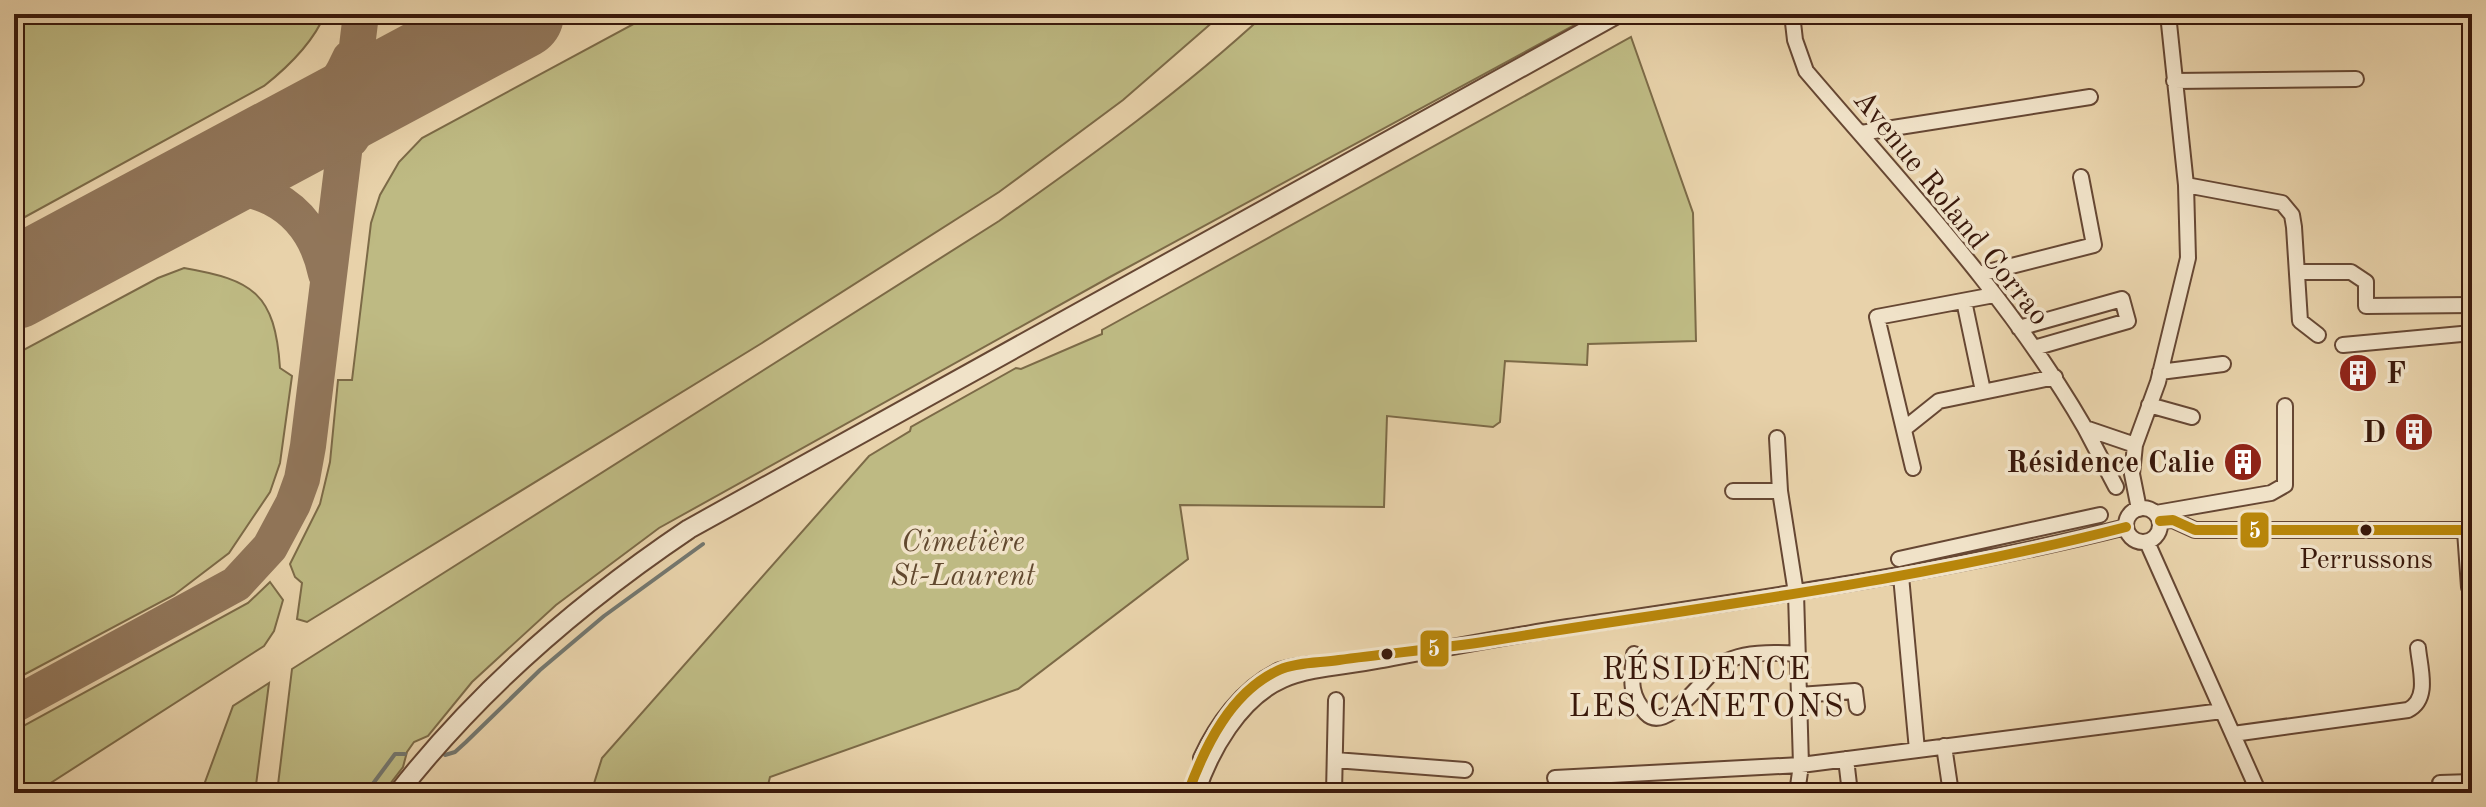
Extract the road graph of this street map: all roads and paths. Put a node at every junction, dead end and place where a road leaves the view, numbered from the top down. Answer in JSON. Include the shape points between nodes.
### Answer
{"nodes":[{"id":1,"x":1617,"y":14,"type":"edge"},
{"id":2,"x":1792,"y":14,"type":"edge"},
{"id":3,"x":2168,"y":14,"type":"edge"},
{"id":4,"x":2356,"y":79,"type":"dead end"},
{"id":5,"x":2174,"y":81,"type":"junction"},
{"id":6,"x":2090,"y":97,"type":"dead end"},
{"id":7,"x":1861,"y":133,"type":"junction"},
{"id":8,"x":2081,"y":177,"type":"dead end"},
{"id":9,"x":2186,"y":185,"type":"junction"},
{"id":10,"x":2297,"y":272,"type":"junction"},
{"id":11,"x":1980,"y":274,"type":"junction"},
{"id":12,"x":1994,"y":295,"type":"junction"},
{"id":13,"x":1964,"y":301,"type":"junction"},
{"id":14,"x":2472,"y":305,"type":"edge"},
{"id":15,"x":2019,"y":328,"type":"junction"},
{"id":16,"x":2472,"y":333,"type":"edge"},
{"id":17,"x":2318,"y":335,"type":"dead end"},
{"id":18,"x":2343,"y":345,"type":"dead end"},
{"id":19,"x":2034,"y":348,"type":"junction"},
{"id":20,"x":2223,"y":364,"type":"dead end"},
{"id":21,"x":2160,"y":372,"type":"junction"},
{"id":22,"x":2055,"y":377,"type":"junction"},
{"id":23,"x":1983,"y":391,"type":"junction"},
{"id":24,"x":2149,"y":405,"type":"junction"},
{"id":25,"x":2285,"y":406,"type":"dead end"},
{"id":26,"x":2192,"y":417,"type":"dead end"},
{"id":27,"x":2085,"y":428,"type":"junction"},
{"id":28,"x":1904,"y":429,"type":"junction"},
{"id":29,"x":1777,"y":438,"type":"dead end"},
{"id":30,"x":2135,"y":445,"type":"junction"},
{"id":31,"x":1913,"y":468,"type":"dead end"},
{"id":32,"x":2116,"y":487,"type":"dead end"},
{"id":33,"x":1733,"y":491,"type":"dead end"},
{"id":34,"x":1780,"y":491,"type":"junction"},
{"id":35,"x":2139,"y":509,"type":"junction"},
{"id":36,"x":2100,"y":515,"type":"dead end"},
{"id":37,"x":2158,"y":517,"type":"junction"},
{"id":38,"x":2126,"y":527,"type":"junction"},
{"id":39,"x":2468,"y":530,"type":"edge"},
{"id":40,"x":2002,"y":536,"type":"junction"},
{"id":41,"x":2147,"y":542,"type":"junction"},
{"id":42,"x":2006,"y":555,"type":"junction"},
{"id":43,"x":1899,"y":559,"type":"dead end"},
{"id":44,"x":1901,"y":576,"type":"junction"},
{"id":45,"x":2472,"y":592,"type":"edge"},
{"id":46,"x":1796,"y":593,"type":"junction"},
{"id":47,"x":2418,"y":648,"type":"dead end"},
{"id":48,"x":1417,"y":652,"type":"junction"},
{"id":49,"x":1634,"y":654,"type":"dead end"},
{"id":50,"x":1798,"y":654,"type":"junction"},
{"id":51,"x":1799,"y":695,"type":"junction"},
{"id":52,"x":1336,"y":700,"type":"dead end"},
{"id":53,"x":1857,"y":707,"type":"dead end"},
{"id":54,"x":2222,"y":711,"type":"junction"},
{"id":55,"x":2233,"y":734,"type":"junction"},
{"id":56,"x":1944,"y":746,"type":"junction"},
{"id":57,"x":1917,"y":750,"type":"junction"},
{"id":58,"x":1846,"y":759,"type":"junction"},
{"id":59,"x":1335,"y":760,"type":"junction"},
{"id":60,"x":1801,"y":765,"type":"junction"},
{"id":61,"x":1465,"y":770,"type":"dead end"},
{"id":62,"x":1555,"y":778,"type":"dead end"},
{"id":63,"x":2472,"y":782,"type":"edge"},
{"id":64,"x":2440,"y":783,"type":"dead end"},
{"id":65,"x":2340,"y":791,"type":"dead end"},
{"id":66,"x":398,"y":793,"type":"edge"},
{"id":67,"x":1188,"y":793,"type":"edge"},
{"id":68,"x":1197,"y":793,"type":"edge"},
{"id":69,"x":1334,"y":793,"type":"edge"},
{"id":70,"x":1797,"y":793,"type":"edge"},
{"id":71,"x":1850,"y":793,"type":"edge"},
{"id":72,"x":1951,"y":793,"type":"edge"},
{"id":73,"x":2259,"y":793,"type":"edge"},
{"id":74,"x":2312,"y":793,"type":"edge"}],
"edges":[{"from":1,"to":66,"type":"street","via":[[689,529],[538,643]]},
{"from":2,"to":7,"type":"street","name":"Avenue Roland Corrao","via":[[1806,71]]},
{"from":3,"to":5,"type":"street"},
{"from":4,"to":5,"type":"street"},
{"from":5,"to":9,"type":"street"},
{"from":6,"to":7,"type":"street"},
{"from":7,"to":11,"type":"street","name":"Avenue Roland Corrao"},
{"from":8,"to":11,"type":"street","via":[[2094,245]]},
{"from":9,"to":10,"type":"street","via":[[2282,203],[2292,215]]},
{"from":9,"to":21,"type":"street","via":[[2188,258]]},
{"from":10,"to":14,"type":"street","via":[[2351,272],[2366,282],[2366,306]]},
{"from":10,"to":17,"type":"street","via":[[2300,321]]},
{"from":11,"to":12,"type":"street","name":"Avenue Roland Corrao"},
{"from":12,"to":13,"type":"street"},
{"from":12,"to":15,"type":"street","name":"Avenue Roland Corrao"},
{"from":13,"to":23,"type":"street"},
{"from":13,"to":28,"type":"street","via":[[1877,317]]},
{"from":15,"to":19,"type":"street","name":"Avenue Roland Corrao"},
{"from":15,"to":19,"type":"street","via":[[2122,299],[2128,321]]},
{"from":16,"to":18,"type":"street"},
{"from":19,"to":22,"type":"street","name":"Avenue Roland Corrao"},
{"from":20,"to":21,"type":"street"},
{"from":21,"to":24,"type":"street"},
{"from":22,"to":23,"type":"street"},
{"from":22,"to":27,"type":"street","name":"Avenue Roland Corrao"},
{"from":23,"to":28,"type":"street","via":[[1939,401]]},
{"from":24,"to":26,"type":"street"},
{"from":24,"to":30,"type":"street"},
{"from":25,"to":37,"type":"street","via":[[2285,485],[2271,493]]},
{"from":27,"to":30,"type":"street"},
{"from":27,"to":32,"type":"street","name":"Avenue Roland Corrao"},
{"from":28,"to":31,"type":"street"},
{"from":29,"to":34,"type":"street"},
{"from":30,"to":35,"type":"street","via":[[2132,474]]},
{"from":33,"to":34,"type":"street"},
{"from":34,"to":46,"type":"street"},
{"from":35,"to":37,"type":"street"},
{"from":35,"to":38,"type":"street","via":[[2128,517]]},
{"from":36,"to":40,"type":"street"},
{"from":37,"to":39,"type":"street","via":[[2195,530]]},
{"from":37,"to":41,"type":"street","via":[[2156,536]]},
{"from":38,"to":41,"type":"street","via":[[2135,541]]},
{"from":38,"to":42,"type":"street"},
{"from":39,"to":45,"type":"street"},
{"from":40,"to":42,"type":"street"},
{"from":40,"to":43,"type":"street"},
{"from":41,"to":54,"type":"street"},
{"from":42,"to":44,"type":"street"},
{"from":44,"to":46,"type":"street"},
{"from":44,"to":57,"type":"street"},
{"from":46,"to":48,"type":"street"},
{"from":46,"to":50,"type":"street"},
{"from":47,"to":55,"type":"street","via":[[2422,694],[2408,710]]},
{"from":48,"to":67,"type":"street","via":[[1278,670],[1240,701],[1216,730]]},
{"from":48,"to":68,"type":"street","via":[[1298,676],[1265,690],[1235,721]]},
{"from":49,"to":50,"type":"street","via":[[1631,691],[1644,712],[1658,718],[1676,712],[1723,663],[1777,652]]},
{"from":50,"to":51,"type":"street"},
{"from":51,"to":53,"type":"street","via":[[1855,691]]},
{"from":51,"to":60,"type":"street"},
{"from":52,"to":59,"type":"street"},
{"from":54,"to":55,"type":"street"},
{"from":54,"to":56,"type":"street"},
{"from":55,"to":73,"type":"street"},
{"from":56,"to":57,"type":"street"},
{"from":56,"to":72,"type":"street"},
{"from":57,"to":58,"type":"street"},
{"from":58,"to":60,"type":"street"},
{"from":58,"to":71,"type":"street"},
{"from":59,"to":61,"type":"street"},
{"from":59,"to":69,"type":"street"},
{"from":60,"to":62,"type":"street"},
{"from":60,"to":70,"type":"street"},
{"from":63,"to":64,"type":"street"},
{"from":65,"to":74,"type":"street"}]}
